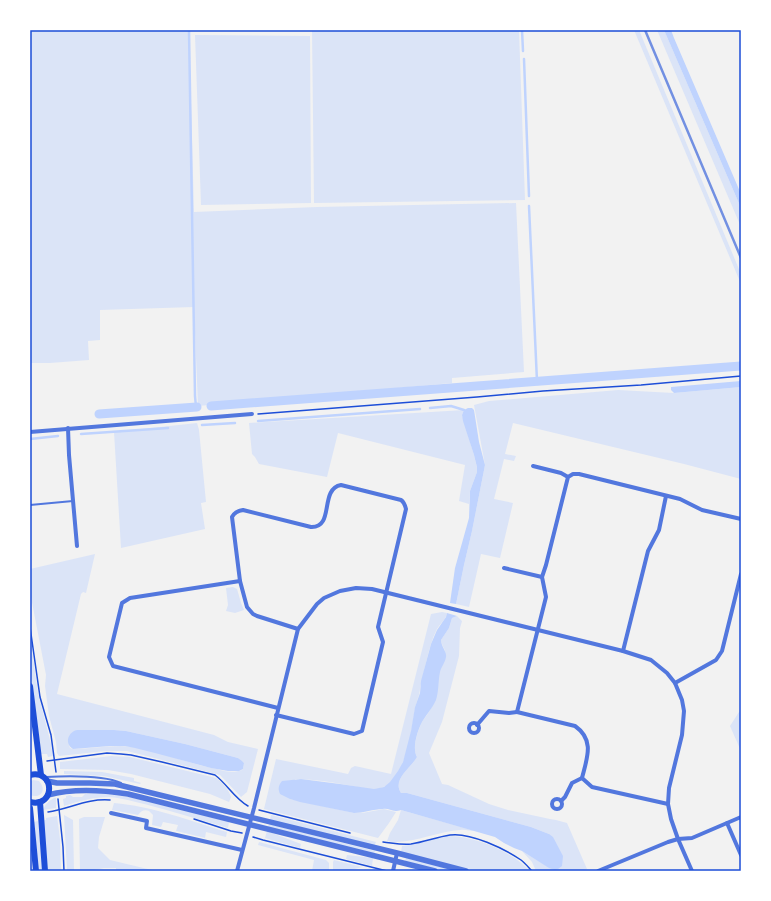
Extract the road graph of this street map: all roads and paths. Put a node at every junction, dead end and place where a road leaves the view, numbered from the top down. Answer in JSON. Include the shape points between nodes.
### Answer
{"nodes":[{"id":1,"x":741,"y":376,"type":"edge"},
{"id":2,"x":252,"y":414,"type":"joint"},
{"id":3,"x":68,"y":428,"type":"junction"},
{"id":4,"x":30,"y":432,"type":"edge"},
{"id":5,"x":532,"y":466,"type":"dead end"},
{"id":6,"x":568,"y":477,"type":"junction"},
{"id":7,"x":666,"y":496,"type":"junction"},
{"id":8,"x":73,"y":501,"type":"junction"},
{"id":9,"x":30,"y":505,"type":"edge"},
{"id":10,"x":741,"y":519,"type":"edge"},
{"id":11,"x":77,"y":546,"type":"dead end"},
{"id":12,"x":504,"y":568,"type":"dead end"},
{"id":13,"x":741,"y":574,"type":"edge"},
{"id":14,"x":542,"y":577,"type":"junction"},
{"id":15,"x":240,"y":580,"type":"junction"},
{"id":16,"x":387,"y":592,"type":"junction"},
{"id":17,"x":30,"y":627,"type":"edge"},
{"id":18,"x":298,"y":629,"type":"junction"},
{"id":19,"x":538,"y":630,"type":"junction"},
{"id":20,"x":624,"y":650,"type":"junction"},
{"id":21,"x":675,"y":684,"type":"junction"},
{"id":22,"x":30,"y":686,"type":"edge"},
{"id":23,"x":278,"y":708,"type":"junction"},
{"id":24,"x":517,"y":712,"type":"junction"},
{"id":25,"x":276,"y":715,"type":"junction"},
{"id":26,"x":477,"y":724,"type":"dead end"},
{"id":27,"x":30,"y":771,"type":"edge"},
{"id":28,"x":30,"y":775,"type":"edge"},
{"id":29,"x":44,"y":778,"type":"junction"},
{"id":30,"x":582,"y":778,"type":"junction"},
{"id":31,"x":48,"y":794,"type":"junction"},
{"id":32,"x":112,"y":800,"type":"dead end"},
{"id":33,"x":561,"y":801,"type":"dead end"},
{"id":34,"x":30,"y":802,"type":"edge"},
{"id":35,"x":40,"y":802,"type":"junction"},
{"id":36,"x":668,"y":804,"type":"junction"},
{"id":37,"x":30,"y":808,"type":"edge"},
{"id":38,"x":254,"y":808,"type":"junction"},
{"id":39,"x":111,"y":813,"type":"dead end"},
{"id":40,"x":189,"y":817,"type":"dead end"},
{"id":41,"x":251,"y":817,"type":"junction"},
{"id":42,"x":741,"y":817,"type":"edge"},
{"id":43,"x":727,"y":823,"type":"junction"},
{"id":44,"x":249,"y":824,"type":"junction"},
{"id":45,"x":350,"y":833,"type":"dead end"},
{"id":46,"x":246,"y":835,"type":"junction"},
{"id":47,"x":678,"y":839,"type":"junction"},
{"id":48,"x":379,"y":841,"type":"dead end"},
{"id":49,"x":242,"y":850,"type":"junction"},
{"id":50,"x":397,"y":853,"type":"junction"},
{"id":51,"x":741,"y":855,"type":"edge"},
{"id":52,"x":395,"y":861,"type":"junction"},
{"id":53,"x":36,"y":871,"type":"edge"},
{"id":54,"x":46,"y":871,"type":"edge"},
{"id":55,"x":64,"y":871,"type":"edge"},
{"id":56,"x":237,"y":871,"type":"edge"},
{"id":57,"x":388,"y":871,"type":"edge"},
{"id":58,"x":393,"y":871,"type":"edge"},
{"id":59,"x":435,"y":871,"type":"edge"},
{"id":60,"x":466,"y":871,"type":"edge"},
{"id":61,"x":532,"y":871,"type":"edge"},
{"id":62,"x":598,"y":871,"type":"edge"},
{"id":63,"x":692,"y":871,"type":"edge"}],
"edges":[{"from":1,"to":2,"type":"path","via":[[641,386]]},
{"from":2,"to":3,"type":"street"},
{"from":3,"to":4,"type":"street"},
{"from":3,"to":8,"type":"street"},
{"from":5,"to":6,"type":"street"},
{"from":6,"to":7,"type":"street","via":[[579,474]]},
{"from":6,"to":14,"type":"street"},
{"from":7,"to":10,"type":"street","via":[[702,510]]},
{"from":7,"to":20,"type":"street","via":[[659,530],[648,551]]},
{"from":8,"to":9,"type":"lane"},
{"from":8,"to":11,"type":"street"},
{"from":12,"to":14,"type":"street"},
{"from":13,"to":21,"type":"street","via":[[722,651],[716,660]]},
{"from":14,"to":19,"type":"street","via":[[546,597]]},
{"from":15,"to":16,"type":"street","via":[[232,518],[235,513],[243,510],[311,527],[319,526],[323,521],[330,492],[340,485],[401,500],[406,505]]},
{"from":15,"to":18,"type":"street","via":[[247,607],[253,614]]},
{"from":15,"to":23,"type":"street","via":[[126,600],[122,603],[109,657],[113,666]]},
{"from":16,"to":18,"type":"street","via":[[372,588],[340,591],[317,604]]},
{"from":16,"to":19,"type":"street"},
{"from":16,"to":25,"type":"street","via":[[378,627],[383,642],[362,731],[354,734]]},
{"from":17,"to":38,"type":"path","via":[[40,697],[51,735],[54,760],[107,753],[162,762],[215,775],[246,805]]},
{"from":18,"to":23,"type":"street"},
{"from":19,"to":20,"type":"street"},
{"from":19,"to":24,"type":"street"},
{"from":20,"to":21,"type":"street","via":[[651,660],[667,672]]},
{"from":21,"to":36,"type":"street","via":[[684,711],[682,735],[669,788]]},
{"from":22,"to":29,"type":"main road"},
{"from":23,"to":25,"type":"street"},
{"from":24,"to":26,"type":"street","via":[[489,711]]},
{"from":24,"to":30,"type":"street","via":[[575,726],[581,730],[589,749]]},
{"from":25,"to":38,"type":"street"},
{"from":27,"to":28,"type":"main road"},
{"from":28,"to":29,"type":"main road","via":[[37,774]]},
{"from":29,"to":31,"type":"main road","via":[[49,785]]},
{"from":29,"to":41,"type":"street","via":[[57,783],[115,784]]},
{"from":30,"to":33,"type":"street","via":[[572,783]]},
{"from":30,"to":36,"type":"street","via":[[592,787]]},
{"from":31,"to":35,"type":"main road"},
{"from":31,"to":44,"type":"street","via":[[87,790],[128,794]]},
{"from":32,"to":55,"type":"path","via":[[93,800],[59,810]]},
{"from":34,"to":35,"type":"main road"},
{"from":35,"to":54,"type":"main road"},
{"from":36,"to":47,"type":"street"},
{"from":37,"to":53,"type":"main road"},
{"from":38,"to":41,"type":"street"},
{"from":38,"to":45,"type":"path"},
{"from":39,"to":49,"type":"street","via":[[147,821],[146,828]]},
{"from":40,"to":46,"type":"path"},
{"from":41,"to":44,"type":"street"},
{"from":41,"to":50,"type":"street"},
{"from":42,"to":43,"type":"street"},
{"from":43,"to":47,"type":"street","via":[[692,838]]},
{"from":43,"to":51,"type":"street"},
{"from":44,"to":46,"type":"street"},
{"from":44,"to":52,"type":"street"},
{"from":46,"to":49,"type":"street"},
{"from":46,"to":57,"type":"path"},
{"from":47,"to":62,"type":"street"},
{"from":47,"to":63,"type":"street"},
{"from":48,"to":61,"type":"path","via":[[411,844],[462,835],[502,849],[522,861]]},
{"from":49,"to":56,"type":"street"},
{"from":50,"to":52,"type":"street"},
{"from":50,"to":60,"type":"street"},
{"from":52,"to":58,"type":"street"},
{"from":52,"to":59,"type":"street"}]}
